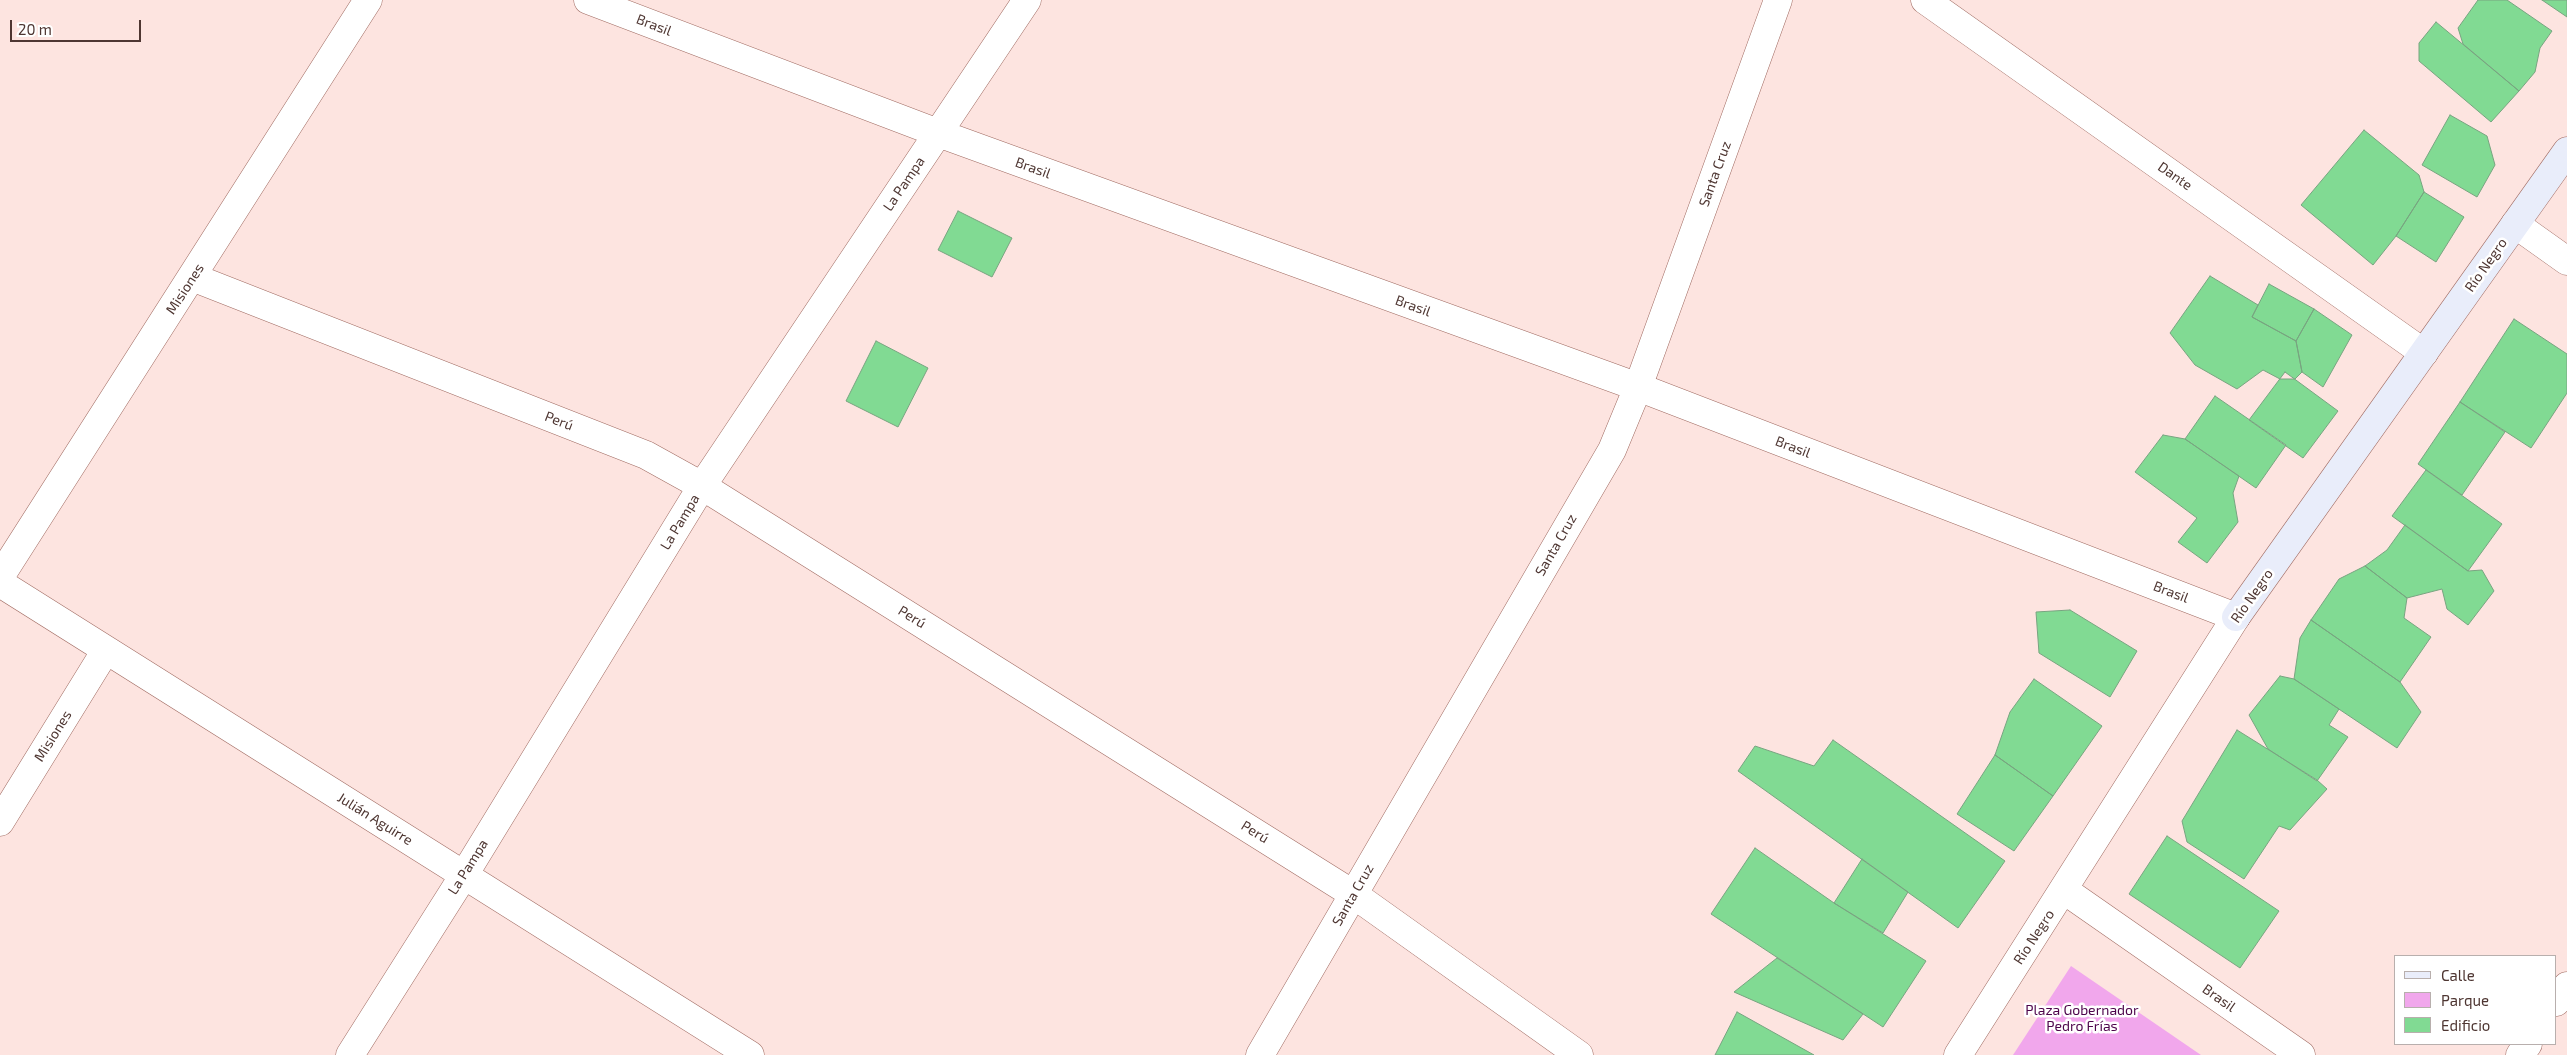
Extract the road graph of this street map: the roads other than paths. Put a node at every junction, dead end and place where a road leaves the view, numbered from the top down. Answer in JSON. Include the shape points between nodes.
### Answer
{"nodes":[{"id":1,"x":368,"y":0,"type":"edge"},
{"id":2,"x":588,"y":0,"type":"edge"},
{"id":3,"x":1027,"y":0,"type":"edge"},
{"id":4,"x":1778,"y":0,"type":"edge"},
{"id":5,"x":1925,"y":0,"type":"edge"},
{"id":6,"x":938,"y":133,"type":"junction"},
{"id":7,"x":2567,"y":151,"type":"edge"},
{"id":8,"x":2515,"y":224,"type":"junction"},
{"id":9,"x":2567,"y":261,"type":"edge"},
{"id":10,"x":192,"y":277,"type":"junction"},
{"id":11,"x":2424,"y":353,"type":"junction"},
{"id":12,"x":1638,"y":387,"type":"junction"},
{"id":13,"x":702,"y":486,"type":"junction"},
{"id":14,"x":0,"y":577,"type":"edge"},
{"id":15,"x":0,"y":583,"type":"edge"},
{"id":16,"x":2236,"y":617,"type":"junction"},
{"id":17,"x":106,"y":650,"type":"junction"},
{"id":18,"x":0,"y":822,"type":"edge"},
{"id":19,"x":464,"y":875,"type":"junction"},
{"id":20,"x":2064,"y":890,"type":"junction"},
{"id":21,"x":1354,"y":894,"type":"junction"},
{"id":22,"x":2567,"y":986,"type":"edge"},
{"id":23,"x":2557,"y":1001,"type":"edge"},
{"id":24,"x":350,"y":1055,"type":"edge"},
{"id":25,"x":750,"y":1055,"type":"edge"},
{"id":26,"x":1260,"y":1055,"type":"edge"},
{"id":27,"x":1579,"y":1055,"type":"edge"},
{"id":28,"x":1958,"y":1055,"type":"edge"},
{"id":29,"x":2301,"y":1055,"type":"edge"}],
"edges":[{"from":1,"to":10,"type":"street","name":"Misiones"},
{"from":2,"to":6,"type":"street","name":"Brasil"},
{"from":3,"to":6,"type":"street","name":"La Pampa"},
{"from":4,"to":12,"type":"street","name":"Santa Cruz"},
{"from":5,"to":11,"type":"street","name":"Dante"},
{"from":6,"to":12,"type":"street","name":"Brasil"},
{"from":6,"to":13,"type":"street","name":"La Pampa"},
{"from":7,"to":8,"type":"main road","name":"Río Negro"},
{"from":8,"to":9,"type":"street"},
{"from":8,"to":11,"type":"main road","name":"Río Negro"},
{"from":10,"to":13,"type":"street","name":"Perú","via":[[646,455]]},
{"from":10,"to":14,"type":"street","name":"Misiones"},
{"from":11,"to":16,"type":"main road","name":"Río Negro"},
{"from":12,"to":16,"type":"street","name":"Brasil"},
{"from":12,"to":21,"type":"street","name":"Santa Cruz","via":[[1612,450]]},
{"from":13,"to":19,"type":"street","name":"La Pampa"},
{"from":13,"to":21,"type":"street","name":"Perú"},
{"from":15,"to":17,"type":"street","name":"Julián Aguirre"},
{"from":16,"to":20,"type":"street","name":"Río Negro"},
{"from":17,"to":18,"type":"street","name":"Misiones"},
{"from":17,"to":19,"type":"street","name":"Julián Aguirre"},
{"from":19,"to":24,"type":"street","name":"La Pampa"},
{"from":19,"to":25,"type":"street","name":"Julián Aguirre"},
{"from":20,"to":28,"type":"street","name":"Río Negro"},
{"from":20,"to":29,"type":"street","name":"Brasil"},
{"from":21,"to":26,"type":"street","name":"Santa Cruz"},
{"from":21,"to":27,"type":"street","name":"Perú"},
{"from":22,"to":23,"type":"street"}]}
